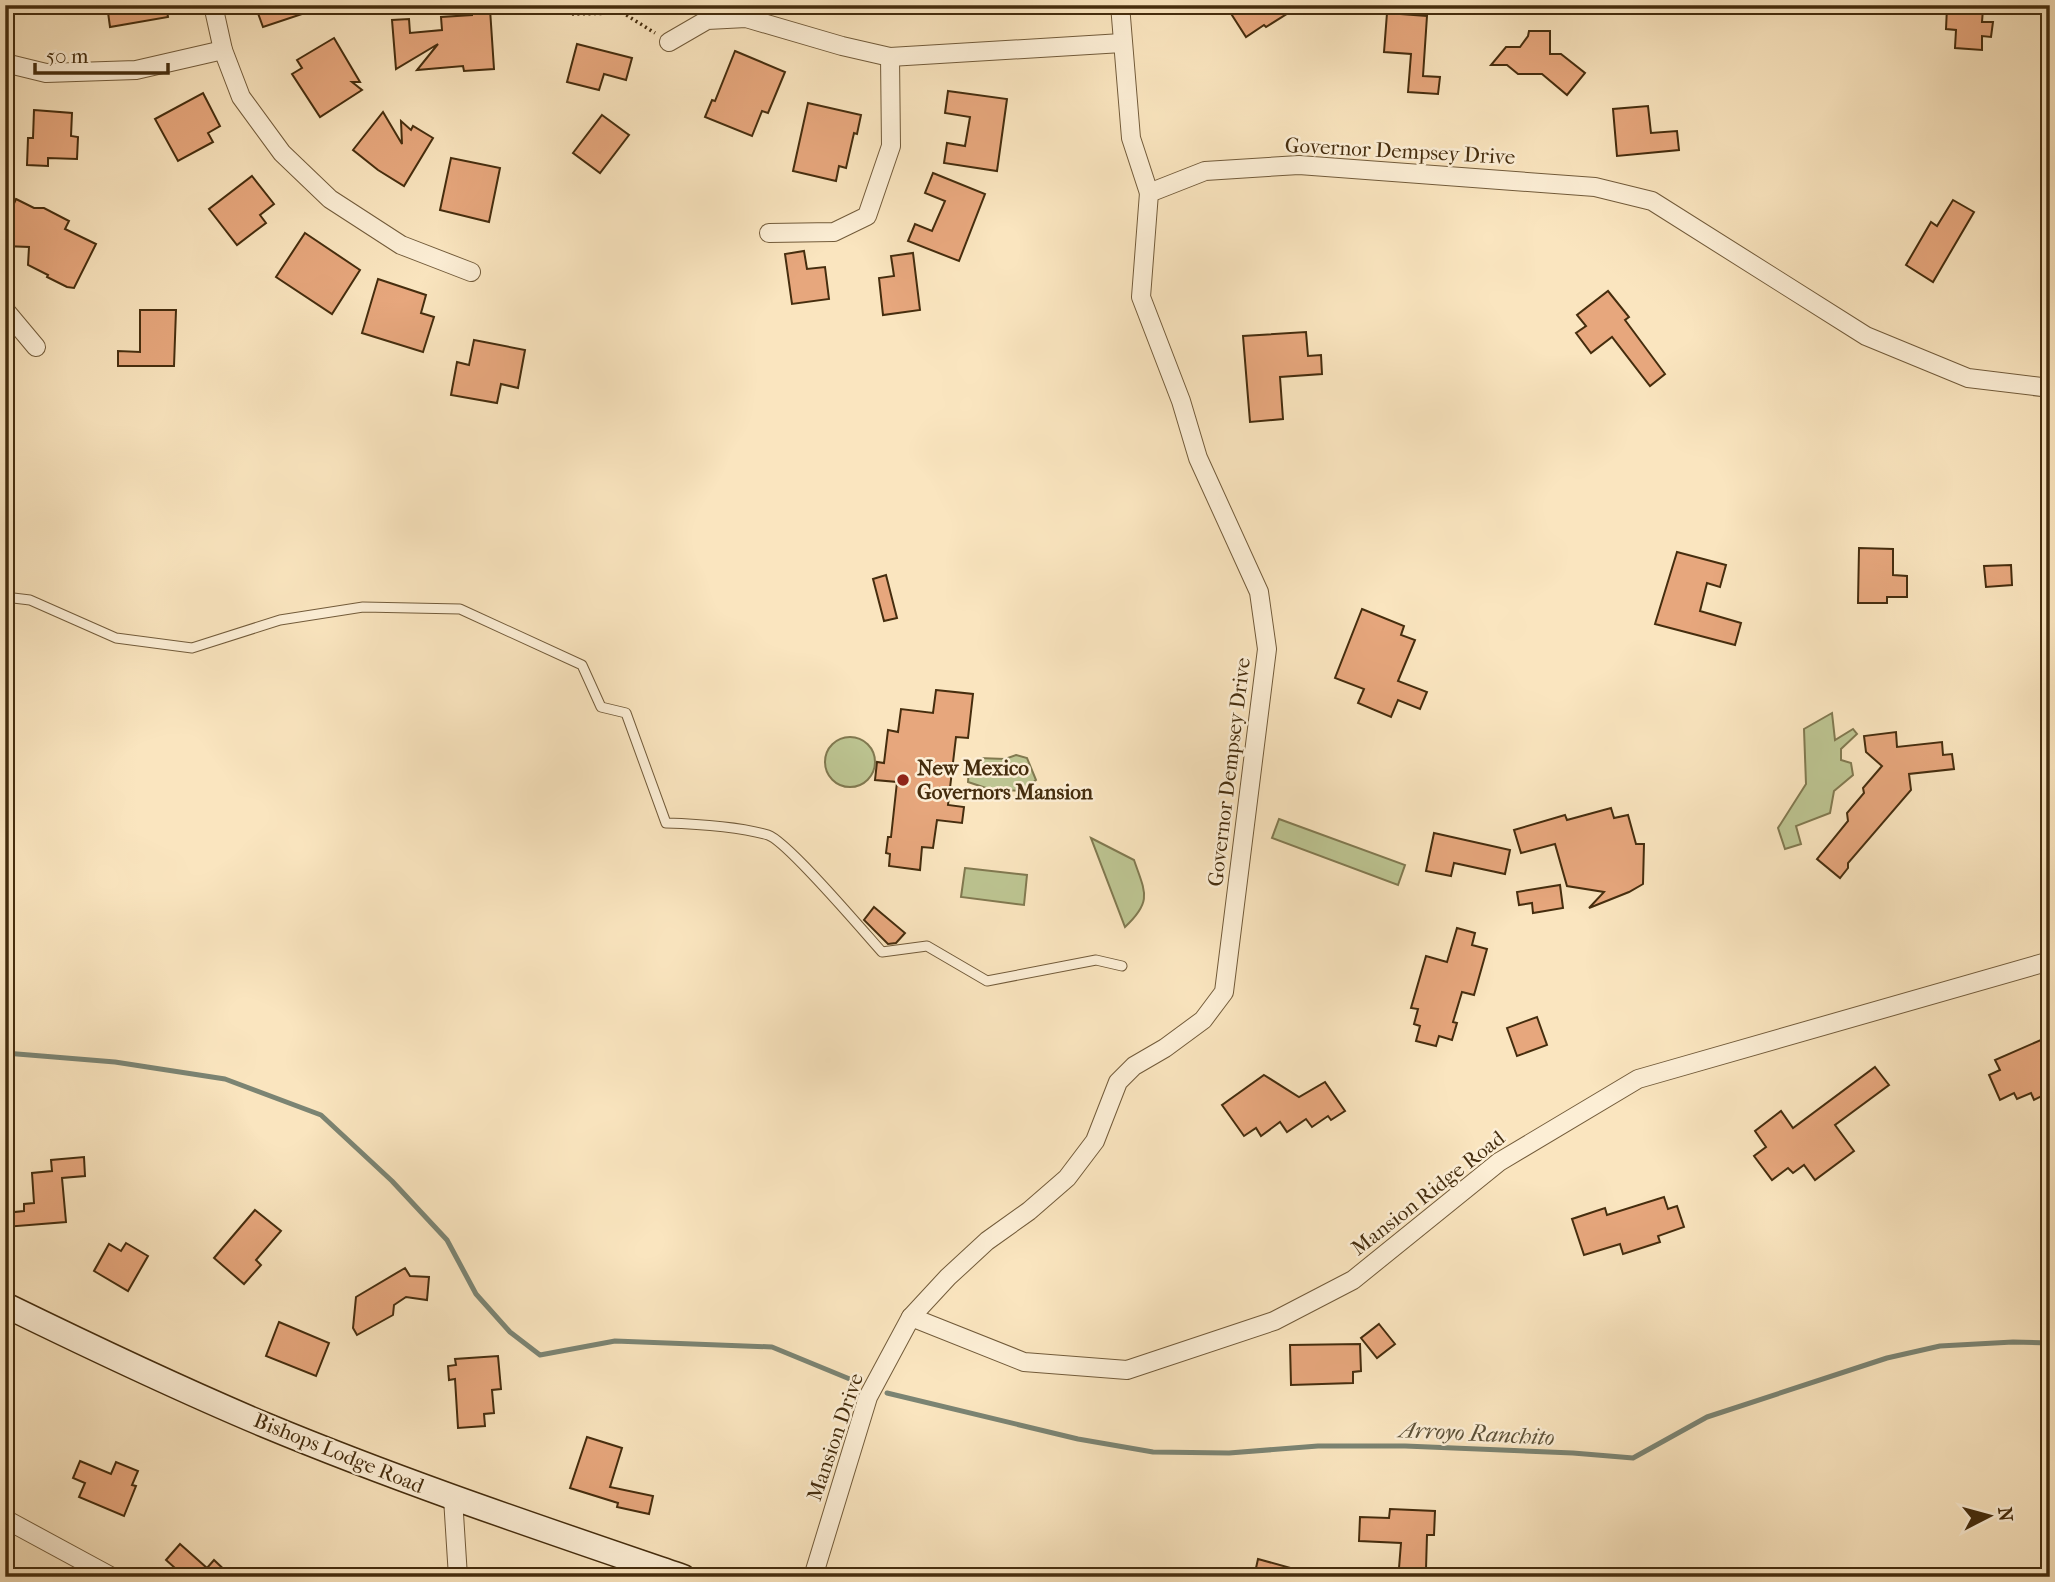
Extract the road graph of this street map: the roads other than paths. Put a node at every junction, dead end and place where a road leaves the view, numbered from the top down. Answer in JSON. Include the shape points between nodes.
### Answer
{"nodes":[{"id":1,"x":213,"y":5,"type":"edge"},
{"id":2,"x":1120,"y":5,"type":"edge"},
{"id":3,"x":669,"y":42,"type":"road end"},
{"id":4,"x":1122,"y":43,"type":"junction"},
{"id":5,"x":223,"y":50,"type":"junction"},
{"id":6,"x":891,"y":57,"type":"junction"},
{"id":7,"x":5,"y":63,"type":"edge"},
{"id":8,"x":1149,"y":193,"type":"junction"},
{"id":9,"x":769,"y":233,"type":"dead end"},
{"id":10,"x":471,"y":272,"type":"dead end"},
{"id":11,"x":5,"y":310,"type":"edge"},
{"id":12,"x":36,"y":347,"type":"dead end"},
{"id":13,"x":2050,"y":388,"type":"edge"},
{"id":14,"x":5,"y":597,"type":"edge"},
{"id":15,"x":2050,"y":961,"type":"edge"},
{"id":16,"x":1122,"y":966,"type":"dead end"},
{"id":17,"x":1067,"y":1178,"type":"joint"},
{"id":18,"x":5,"y":1305,"type":"edge"},
{"id":19,"x":911,"y":1317,"type":"junction"},
{"id":20,"x":453,"y":1498,"type":"junction"},
{"id":21,"x":5,"y":1519,"type":"edge"},
{"id":22,"x":112,"y":1577,"type":"edge"},
{"id":23,"x":458,"y":1577,"type":"edge"},
{"id":24,"x":684,"y":1577,"type":"edge"},
{"id":25,"x":813,"y":1577,"type":"edge"}],
"edges":[{"from":1,"to":5,"type":"street"},
{"from":2,"to":4,"type":"street"},
{"from":3,"to":6,"type":"street","via":[[707,20],[746,18]]},
{"from":4,"to":6,"type":"street"},
{"from":4,"to":8,"type":"street","via":[[1131,138]]},
{"from":5,"to":7,"type":"street","via":[[136,70],[46,73]]},
{"from":5,"to":10,"type":"street","via":[[241,97],[282,153],[330,199],[401,245]]},
{"from":6,"to":9,"type":"street","via":[[891,146],[867,216],[834,232]]},
{"from":8,"to":13,"type":"street","name":"Governor Dempsey Drive","via":[[1205,172],[1299,165],[1595,187],[1652,201],[1866,336],[1968,378]]},
{"from":8,"to":17,"type":"street","name":"Governor Dempsey Drive","via":[[1141,297],[1198,458],[1259,592],[1267,649],[1224,992],[1203,1020],[1133,1066],[1118,1083],[1094,1141]]},
{"from":11,"to":12,"type":"street"},
{"from":14,"to":16,"type":"lane","via":[[30,600],[116,638],[192,648],[279,620],[363,607],[460,609],[582,665],[601,707],[626,713],[666,823],[771,836],[882,952],[927,946],[987,981],[1096,960]]},
{"from":15,"to":19,"type":"street","name":"Mansion Ridge Road","via":[[1638,1079],[1499,1162],[1353,1280],[1274,1321],[1128,1370],[1024,1362]]},
{"from":17,"to":19,"type":"street","name":"Mansion Drive","via":[[987,1241]]},
{"from":18,"to":20,"type":"street","name":"Bishops Lodge Road","via":[[263,1424]]},
{"from":19,"to":25,"type":"street","name":"Mansion Drive","via":[[868,1398]]},
{"from":20,"to":23,"type":"street"},
{"from":20,"to":24,"type":"street","name":"Bishops Lodge Road"},
{"from":21,"to":22,"type":"street"}]}
